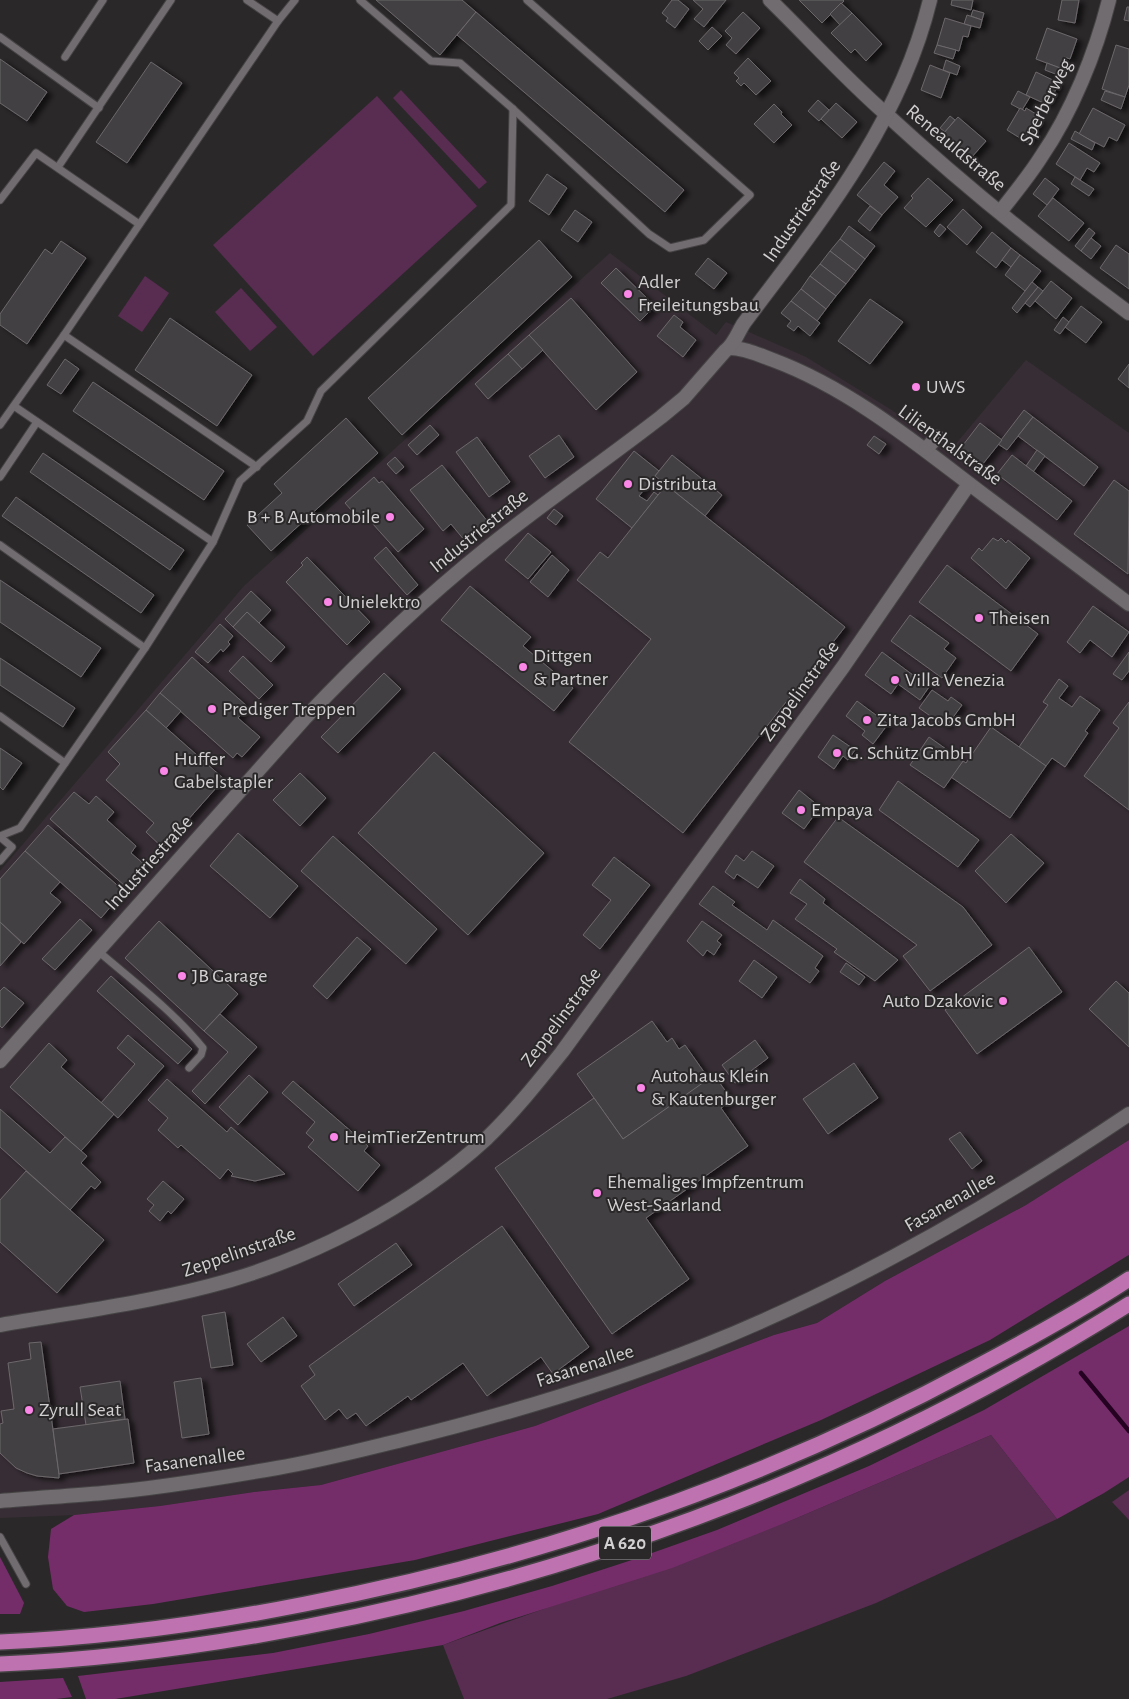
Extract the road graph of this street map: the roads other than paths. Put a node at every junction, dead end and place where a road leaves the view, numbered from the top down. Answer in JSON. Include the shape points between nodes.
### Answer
{"nodes":[{"id":1,"x":103,"y":0,"type":"edge"},
{"id":2,"x":171,"y":0,"type":"edge"},
{"id":3,"x":247,"y":0,"type":"edge"},
{"id":4,"x":295,"y":0,"type":"edge"},
{"id":5,"x":360,"y":0,"type":"edge"},
{"id":6,"x":527,"y":0,"type":"edge"},
{"id":7,"x":770,"y":0,"type":"edge"},
{"id":8,"x":930,"y":0,"type":"edge"},
{"id":9,"x":1109,"y":0,"type":"edge"},
{"id":10,"x":278,"y":21,"type":"junction"},
{"id":11,"x":0,"y":37,"type":"edge"},
{"id":12,"x":64,"y":57,"type":"dead end"},
{"id":13,"x":99,"y":108,"type":"junction"},
{"id":14,"x":513,"y":109,"type":"junction"},
{"id":15,"x":886,"y":115,"type":"junction"},
{"id":16,"x":58,"y":166,"type":"junction"},
{"id":17,"x":0,"y":200,"type":"edge"},
{"id":18,"x":1000,"y":212,"type":"junction"},
{"id":19,"x":139,"y":224,"type":"junction"},
{"id":20,"x":1129,"y":313,"type":"edge"},
{"id":21,"x":64,"y":335,"type":"junction"},
{"id":22,"x":730,"y":348,"type":"junction"},
{"id":23,"x":14,"y":406,"type":"junction"},
{"id":24,"x":37,"y":422,"type":"junction"},
{"id":25,"x":0,"y":425,"type":"edge"},
{"id":26,"x":937,"y":437,"type":"dead end"},
{"id":27,"x":926,"y":450,"type":"junction"},
{"id":28,"x":257,"y":467,"type":"junction"},
{"id":29,"x":0,"y":477,"type":"edge"},
{"id":30,"x":969,"y":484,"type":"junction"},
{"id":31,"x":213,"y":542,"type":"junction"},
{"id":32,"x":0,"y":546,"type":"edge"},
{"id":33,"x":1129,"y":604,"type":"edge"},
{"id":34,"x":145,"y":648,"type":"junction"},
{"id":35,"x":0,"y":716,"type":"edge"},
{"id":36,"x":65,"y":763,"type":"junction"},
{"id":37,"x":0,"y":837,"type":"edge"},
{"id":38,"x":0,"y":861,"type":"edge"},
{"id":39,"x":98,"y":951,"type":"junction"},
{"id":40,"x":0,"y":1061,"type":"edge"},
{"id":41,"x":188,"y":1068,"type":"dead end"},
{"id":42,"x":1129,"y":1114,"type":"edge"},
{"id":43,"x":1129,"y":1279,"type":"edge"},
{"id":44,"x":1129,"y":1304,"type":"edge"},
{"id":45,"x":0,"y":1325,"type":"edge"},
{"id":46,"x":0,"y":1501,"type":"edge"},
{"id":47,"x":0,"y":1537,"type":"edge"},
{"id":48,"x":26,"y":1584,"type":"dead end"},
{"id":49,"x":0,"y":1642,"type":"edge"},
{"id":50,"x":0,"y":1664,"type":"edge"}],
"edges":[{"from":1,"to":12,"type":"lane"},
{"from":2,"to":13,"type":"lane"},
{"from":3,"to":10,"type":"lane"},
{"from":4,"to":10,"type":"lane"},
{"from":5,"to":14,"type":"lane","via":[[431,61],[460,63]]},
{"from":6,"to":14,"type":"lane","via":[[750,195],[704,240],[670,248],[648,234]]},
{"from":7,"to":15,"type":"street","name":"Reneauldstraße"},
{"from":8,"to":15,"type":"street","name":"Industriestraße","via":[[905,77]]},
{"from":9,"to":18,"type":"street","name":"Sperberweg","via":[[1104,22],[1062,120],[1042,156]]},
{"from":10,"to":19,"type":"lane"},
{"from":11,"to":13,"type":"lane"},
{"from":13,"to":16,"type":"lane"},
{"from":14,"to":28,"type":"lane","via":[[511,204],[321,391],[307,422]]},
{"from":15,"to":18,"type":"street","name":"Reneauldstraße"},
{"from":15,"to":22,"type":"street","name":"Industriestraße","via":[[853,175],[744,323]]},
{"from":16,"to":17,"type":"lane","via":[[36,153]]},
{"from":16,"to":19,"type":"lane"},
{"from":18,"to":20,"type":"street","name":"Reneauldstraße"},
{"from":19,"to":21,"type":"lane"},
{"from":21,"to":23,"type":"lane"},
{"from":21,"to":28,"type":"lane"},
{"from":22,"to":27,"type":"street","name":"Lilienthalstraße","via":[[746,350],[816,380],[866,408]]},
{"from":22,"to":39,"type":"street","name":"Industriestraße","via":[[684,398],[485,549],[387,635],[304,719]]},
{"from":23,"to":24,"type":"lane"},
{"from":23,"to":25,"type":"lane"},
{"from":24,"to":29,"type":"lane"},
{"from":24,"to":31,"type":"lane"},
{"from":26,"to":27,"type":"street"},
{"from":27,"to":30,"type":"street","name":"Lilienthalstraße"},
{"from":28,"to":31,"type":"lane","via":[[240,481]]},
{"from":30,"to":33,"type":"street","name":"Lilienthalstraße"},
{"from":30,"to":45,"type":"street","name":"Zeppelinstraße","via":[[843,667],[638,949],[556,1060],[487,1137],[415,1194],[341,1236],[256,1272],[168,1296]]},
{"from":31,"to":34,"type":"lane"},
{"from":32,"to":34,"type":"lane"},
{"from":34,"to":36,"type":"lane"},
{"from":35,"to":36,"type":"lane"},
{"from":36,"to":37,"type":"lane","via":[[20,828]]},
{"from":37,"to":38,"type":"lane","via":[[12,847]]},
{"from":39,"to":40,"type":"street","name":"Industriestraße"},
{"from":39,"to":41,"type":"lane","via":[[189,1030],[203,1048],[201,1055]]},
{"from":42,"to":46,"type":"street","name":"Fasanenallee","via":[[1021,1185],[871,1269],[790,1308],[644,1368],[478,1422],[280,1468],[105,1493]]},
{"from":43,"to":49,"type":"highway","number":"A 620","via":[[1033,1337],[896,1409],[759,1470],[587,1533],[489,1562],[351,1596],[247,1616],[133,1631]]},
{"from":44,"to":50,"type":"highway","number":"A 620","via":[[1042,1357],[837,1461],[702,1517],[603,1551],[493,1584],[356,1617],[251,1637],[41,1663]]},
{"from":47,"to":48,"type":"lane"}]}
